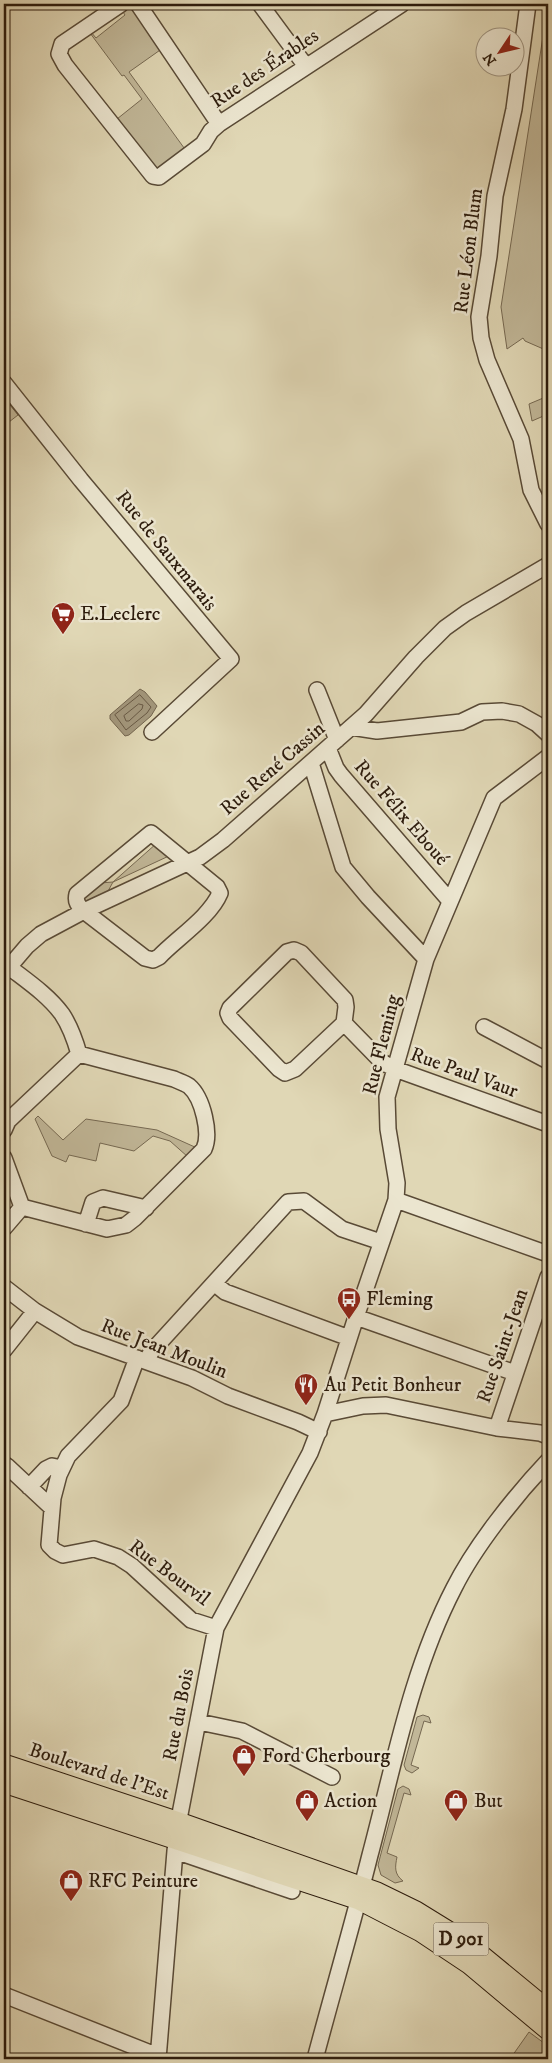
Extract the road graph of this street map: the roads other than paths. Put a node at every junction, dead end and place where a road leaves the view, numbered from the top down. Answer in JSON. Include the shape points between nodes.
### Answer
{"nodes":[{"id":1,"x":121,"y":4,"type":"edge"},
{"id":2,"x":138,"y":4,"type":"edge"},
{"id":3,"x":261,"y":4,"type":"edge"},
{"id":4,"x":402,"y":4,"type":"edge"},
{"id":5,"x":528,"y":4,"type":"edge"},
{"id":6,"x":306,"y":65,"type":"junction"},
{"id":7,"x":219,"y":124,"type":"junction"},
{"id":8,"x":4,"y":383,"type":"edge"},
{"id":9,"x":548,"y":524,"type":"edge"},
{"id":10,"x":548,"y":565,"type":"edge"},
{"id":11,"x":317,"y":690,"type":"dead end"},
{"id":12,"x":351,"y":727,"type":"junction"},
{"id":13,"x":152,"y":732,"type":"dead end"},
{"id":14,"x":548,"y":734,"type":"edge"},
{"id":15,"x":333,"y":744,"type":"junction"},
{"id":16,"x":548,"y":757,"type":"edge"},
{"id":17,"x":311,"y":763,"type":"junction"},
{"id":18,"x":336,"y":768,"type":"junction"},
{"id":19,"x":317,"y":781,"type":"junction"},
{"id":20,"x":188,"y":863,"type":"junction"},
{"id":21,"x":450,"y":901,"type":"junction"},
{"id":22,"x":84,"y":911,"type":"junction"},
{"id":23,"x":426,"y":959,"type":"junction"},
{"id":24,"x":6,"y":970,"type":"edge"},
{"id":25,"x":344,"y":1023,"type":"junction"},
{"id":26,"x":484,"y":1027,"type":"dead end"},
{"id":27,"x":80,"y":1054,"type":"junction"},
{"id":28,"x":548,"y":1062,"type":"edge"},
{"id":29,"x":394,"y":1069,"type":"junction"},
{"id":30,"x":548,"y":1124,"type":"edge"},
{"id":31,"x":4,"y":1130,"type":"edge"},
{"id":32,"x":4,"y":1158,"type":"edge"},
{"id":33,"x":396,"y":1200,"type":"junction"},
{"id":34,"x":22,"y":1207,"type":"junction"},
{"id":35,"x":146,"y":1208,"type":"junction"},
{"id":36,"x":86,"y":1224,"type":"junction"},
{"id":37,"x":4,"y":1228,"type":"edge"},
{"id":38,"x":381,"y":1242,"type":"junction"},
{"id":39,"x":548,"y":1254,"type":"edge"},
{"id":40,"x":548,"y":1277,"type":"edge"},
{"id":41,"x":214,"y":1283,"type":"junction"},
{"id":42,"x":4,"y":1287,"type":"edge"},
{"id":43,"x":35,"y":1311,"type":"junction"},
{"id":44,"x":356,"y":1317,"type":"junction"},
{"id":45,"x":349,"y":1338,"type":"junction"},
{"id":46,"x":4,"y":1350,"type":"edge"},
{"id":47,"x":142,"y":1360,"type":"junction"},
{"id":48,"x":515,"y":1373,"type":"junction"},
{"id":49,"x":332,"y":1413,"type":"junction"},
{"id":50,"x":497,"y":1428,"type":"junction"},
{"id":51,"x":319,"y":1432,"type":"junction"},
{"id":52,"x":548,"y":1436,"type":"edge"},
{"id":53,"x":548,"y":1461,"type":"edge"},
{"id":54,"x":7,"y":1466,"type":"dead end"},
{"id":55,"x":62,"y":1468,"type":"junction"},
{"id":56,"x":29,"y":1487,"type":"junction"},
{"id":57,"x":52,"y":1508,"type":"junction"},
{"id":58,"x":216,"y":1628,"type":"junction"},
{"id":59,"x":198,"y":1722,"type":"junction"},
{"id":60,"x":4,"y":1764,"type":"edge"},
{"id":61,"x":332,"y":1777,"type":"dead end"},
{"id":62,"x":4,"y":1783,"type":"edge"},
{"id":63,"x":177,"y":1838,"type":"junction"},
{"id":64,"x":292,"y":1891,"type":"dead end"},
{"id":65,"x":361,"y":1893,"type":"junction"},
{"id":66,"x":4,"y":1995,"type":"edge"},
{"id":67,"x":548,"y":2010,"type":"edge"},
{"id":68,"x":548,"y":2030,"type":"edge"},
{"id":69,"x":158,"y":2057,"type":"edge"},
{"id":70,"x":315,"y":2059,"type":"edge"}],
"edges":[{"from":1,"to":7,"type":"street","name":"Rue des Érables","via":[[62,44],[59,54],[153,176],[160,177],[203,144]]},
{"from":2,"to":7,"type":"street"},
{"from":3,"to":6,"type":"street"},
{"from":4,"to":6,"type":"street","name":"Rue des Érables"},
{"from":5,"to":9,"type":"street","name":"Rue Léon Blum","via":[[514,109],[495,196],[490,256],[479,318],[487,360],[520,439],[533,494]]},
{"from":6,"to":7,"type":"street","name":"Rue des Érables"},
{"from":8,"to":13,"type":"street","name":"Rue de Sauxmarais","via":[[231,659]]},
{"from":10,"to":12,"type":"street","name":"Rue René Cassin","via":[[445,628]]},
{"from":11,"to":15,"type":"street","name":"Rue Félix Eboué"},
{"from":12,"to":14,"type":"street","via":[[377,731],[461,722],[482,712],[502,711],[519,714]]},
{"from":12,"to":15,"type":"street","name":"Rue René Cassin"},
{"from":15,"to":17,"type":"street","name":"Rue René Cassin"},
{"from":15,"to":18,"type":"street","name":"Rue Félix Eboué"},
{"from":16,"to":21,"type":"street","name":"Rue Fleming","via":[[494,798]]},
{"from":17,"to":19,"type":"street"},
{"from":17,"to":20,"type":"street","name":"Rue René Cassin","via":[[223,840]]},
{"from":18,"to":19,"type":"street"},
{"from":18,"to":21,"type":"street","name":"Rue Félix Eboué"},
{"from":19,"to":23,"type":"street","via":[[343,867]]},
{"from":20,"to":22,"type":"street","name":"Rue René Cassin"},
{"from":20,"to":22,"type":"street","via":[[151,833],[77,894],[77,903]]},
{"from":20,"to":22,"type":"street","via":[[220,893],[191,927],[153,960],[145,958]]},
{"from":21,"to":23,"type":"street","name":"Rue Fleming"},
{"from":22,"to":24,"type":"street","name":"Rue René Cassin","via":[[41,934]]},
{"from":23,"to":29,"type":"street","name":"Rue Fleming"},
{"from":24,"to":27,"type":"street","via":[[46,996],[61,1012]]},
{"from":25,"to":25,"type":"street","via":[[295,1070],[285,1073],[230,1018],[228,1012],[287,952],[294,950],[301,953],[345,1000]]},
{"from":25,"to":29,"type":"street","name":"Rue Paul Vaur","via":[[382,1062]]},
{"from":26,"to":28,"type":"street"},
{"from":27,"to":31,"type":"street","via":[[8,1121]]},
{"from":27,"to":35,"type":"street","via":[[174,1079],[188,1085],[196,1096],[206,1121],[208,1141],[204,1150]]},
{"from":29,"to":30,"type":"street","name":"Rue Paul Vaur"},
{"from":29,"to":33,"type":"street","name":"Rue Fleming","via":[[387,1109],[395,1160]]},
{"from":32,"to":34,"type":"street"},
{"from":33,"to":38,"type":"street","name":"Rue Fleming"},
{"from":33,"to":39,"type":"street"},
{"from":34,"to":36,"type":"street"},
{"from":34,"to":37,"type":"street"},
{"from":35,"to":36,"type":"street","via":[[116,1228]]},
{"from":35,"to":36,"type":"street","via":[[103,1198],[93,1202]]},
{"from":38,"to":41,"type":"street","name":"Rue Bourvil","via":[[342,1229],[304,1201],[288,1202]]},
{"from":38,"to":44,"type":"street","name":"Rue Fleming"},
{"from":40,"to":48,"type":"street","name":"Rue Saint-Jean"},
{"from":41,"to":45,"type":"street","via":[[225,1292]]},
{"from":41,"to":47,"type":"street","name":"Rue Bourvil"},
{"from":42,"to":43,"type":"street","name":"Rue Jean Moulin"},
{"from":43,"to":46,"type":"street"},
{"from":43,"to":47,"type":"street","name":"Rue Jean Moulin","via":[[78,1337]]},
{"from":44,"to":45,"type":"street","name":"Rue Fleming"},
{"from":44,"to":48,"type":"street"},
{"from":45,"to":49,"type":"street","name":"Rue Fleming"},
{"from":47,"to":51,"type":"street","name":"Rue Jean Moulin"},
{"from":47,"to":55,"type":"street","name":"Rue Bourvil","via":[[121,1402],[68,1456]]},
{"from":48,"to":50,"type":"street","name":"Rue Saint-Jean"},
{"from":49,"to":50,"type":"street","via":[[386,1405]]},
{"from":49,"to":51,"type":"street","name":"Rue Fleming"},
{"from":50,"to":52,"type":"street","via":[[540,1432]]},
{"from":51,"to":58,"type":"street","name":"Rue du Bois"},
{"from":53,"to":65,"type":"street","via":[[468,1564],[440,1619],[407,1713]]},
{"from":54,"to":56,"type":"street"},
{"from":55,"to":56,"type":"street","via":[[52,1466],[46,1469]]},
{"from":55,"to":57,"type":"street","name":"Rue Bourvil"},
{"from":56,"to":57,"type":"street"},
{"from":57,"to":58,"type":"street","name":"Rue Bourvil","via":[[49,1544],[55,1551],[63,1554],[94,1549],[118,1557],[191,1620]]},
{"from":58,"to":59,"type":"street","name":"Rue du Bois"},
{"from":59,"to":61,"type":"street","via":[[242,1731]]},
{"from":59,"to":63,"type":"street","name":"Rue du Bois"},
{"from":60,"to":63,"type":"main road","name":"Boulevard de l'Est","number":"D 901"},
{"from":62,"to":63,"type":"main road","number":"D 901"},
{"from":63,"to":64,"type":"street"},
{"from":63,"to":65,"type":"main road","number":"D 901"},
{"from":63,"to":65,"type":"main road","number":"D 901","via":[[264,1868],[278,1868]]},
{"from":63,"to":69,"type":"street","name":"Rue du Bois"},
{"from":65,"to":67,"type":"main road","number":"D 901","via":[[429,1919],[477,1950]]},
{"from":65,"to":68,"type":"main road","number":"D 901","via":[[469,1964]]},
{"from":65,"to":70,"type":"street"},
{"from":66,"to":69,"type":"street"}]}
